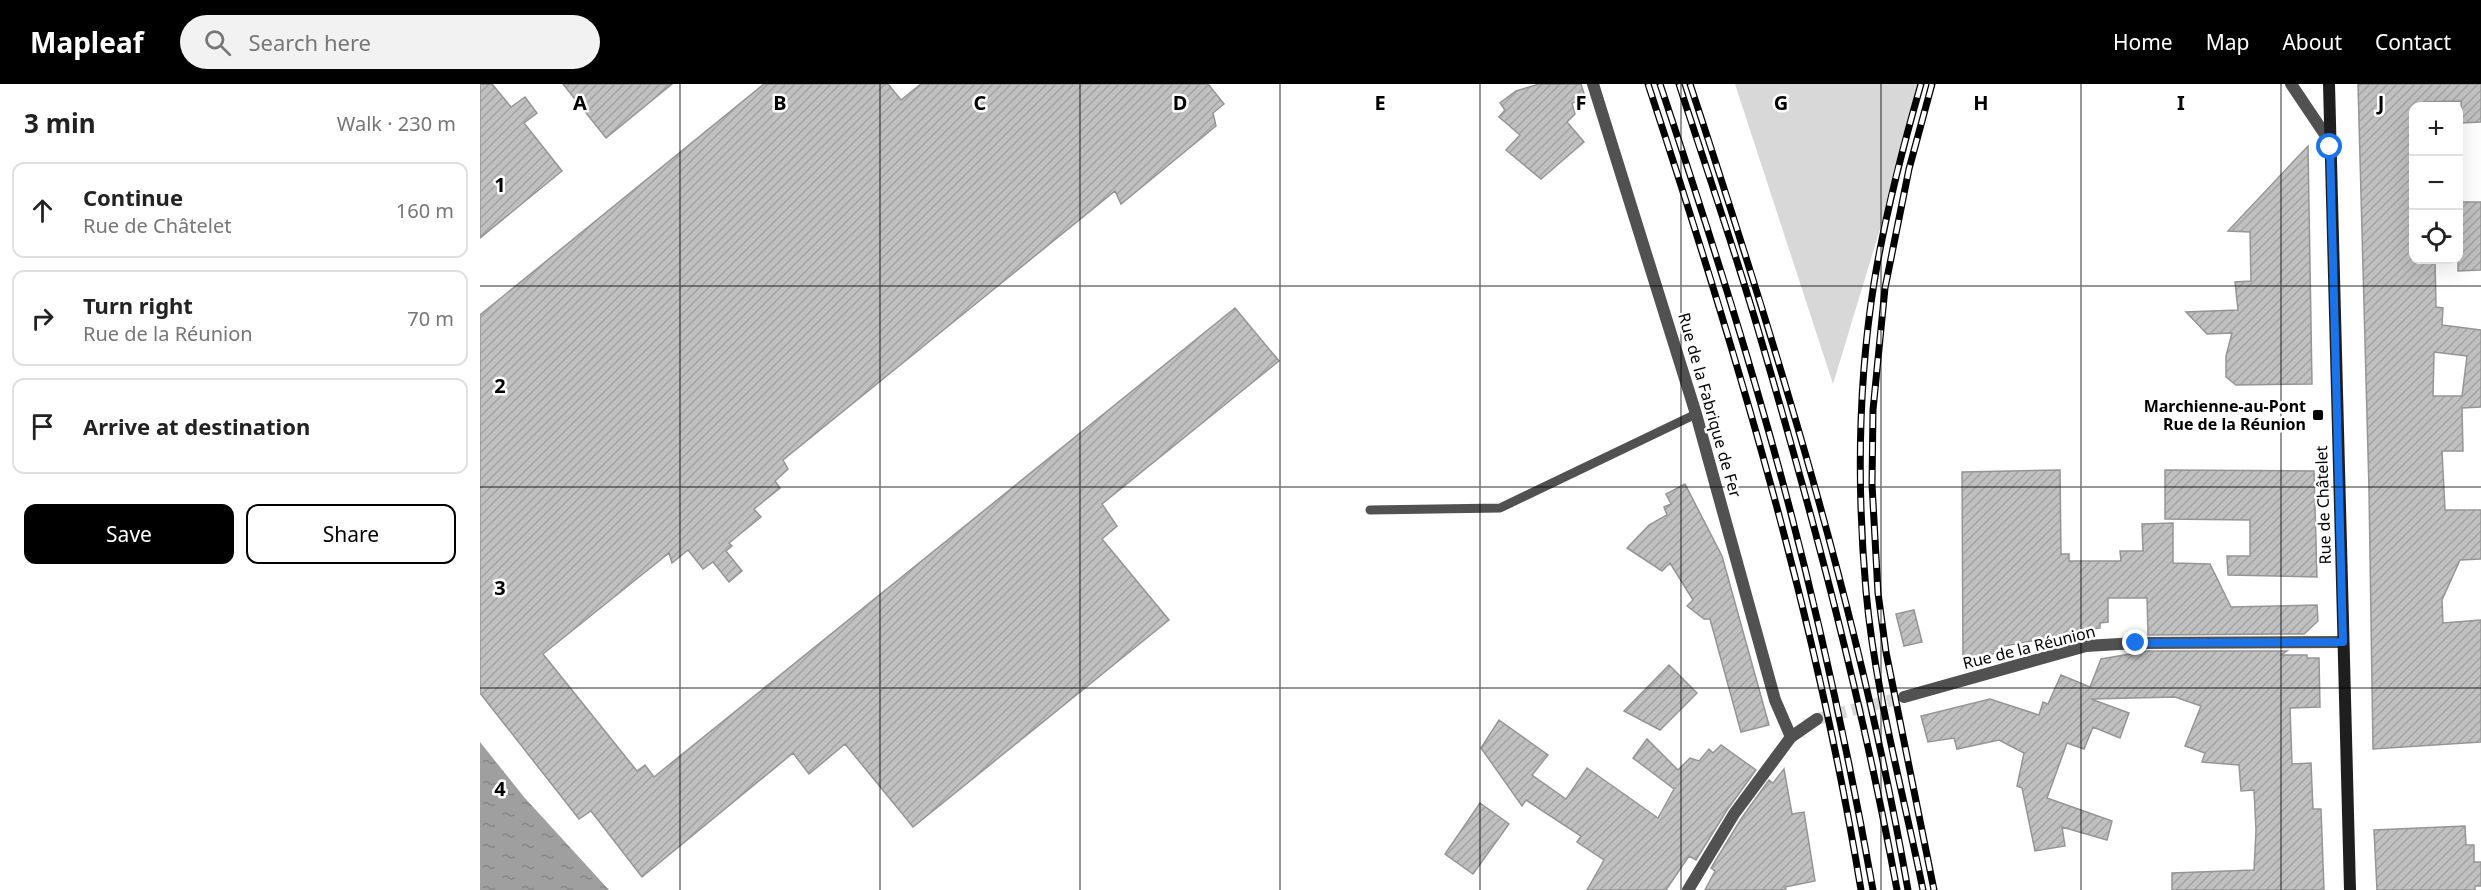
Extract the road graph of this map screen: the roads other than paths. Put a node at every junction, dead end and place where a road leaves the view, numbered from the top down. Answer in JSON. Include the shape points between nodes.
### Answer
{"nodes":[{"id":1,"x":1593,"y":84,"type":"edge"},
{"id":2,"x":2291,"y":84,"type":"edge"},
{"id":3,"x":2329,"y":84,"type":"edge"},
{"id":4,"x":2330,"y":142,"type":"junction"},
{"id":5,"x":1696,"y":414,"type":"junction"},
{"id":6,"x":1370,"y":510,"type":"dead end"},
{"id":7,"x":2343,"y":642,"type":"junction"},
{"id":8,"x":1904,"y":697,"type":"tunnel mouth"},
{"id":9,"x":1817,"y":719,"type":"tunnel mouth"},
{"id":10,"x":1791,"y":737,"type":"junction"},
{"id":11,"x":1688,"y":890,"type":"edge"},
{"id":12,"x":2350,"y":890,"type":"edge"}],
"edges":[{"from":1,"to":5,"type":"street","name":"Rue de la Fabrique de Fer"},
{"from":2,"to":4,"type":"street"},
{"from":3,"to":4,"type":"main road","name":"Rue de Châtelet"},
{"from":4,"to":7,"type":"main road","name":"Rue de Châtelet"},
{"from":5,"to":6,"type":"lane","via":[[1500,508]]},
{"from":5,"to":10,"type":"street","name":"Rue de la Fabrique de Fer","via":[[1775,700]]},
{"from":7,"to":8,"type":"street","name":"Rue de la Réunion","via":[[2086,646]]},
{"from":7,"to":12,"type":"main road","name":"Rue de Châtelet"},
{"from":9,"to":10,"type":"street"},
{"from":10,"to":11,"type":"street","via":[[1734,814]]}]}
